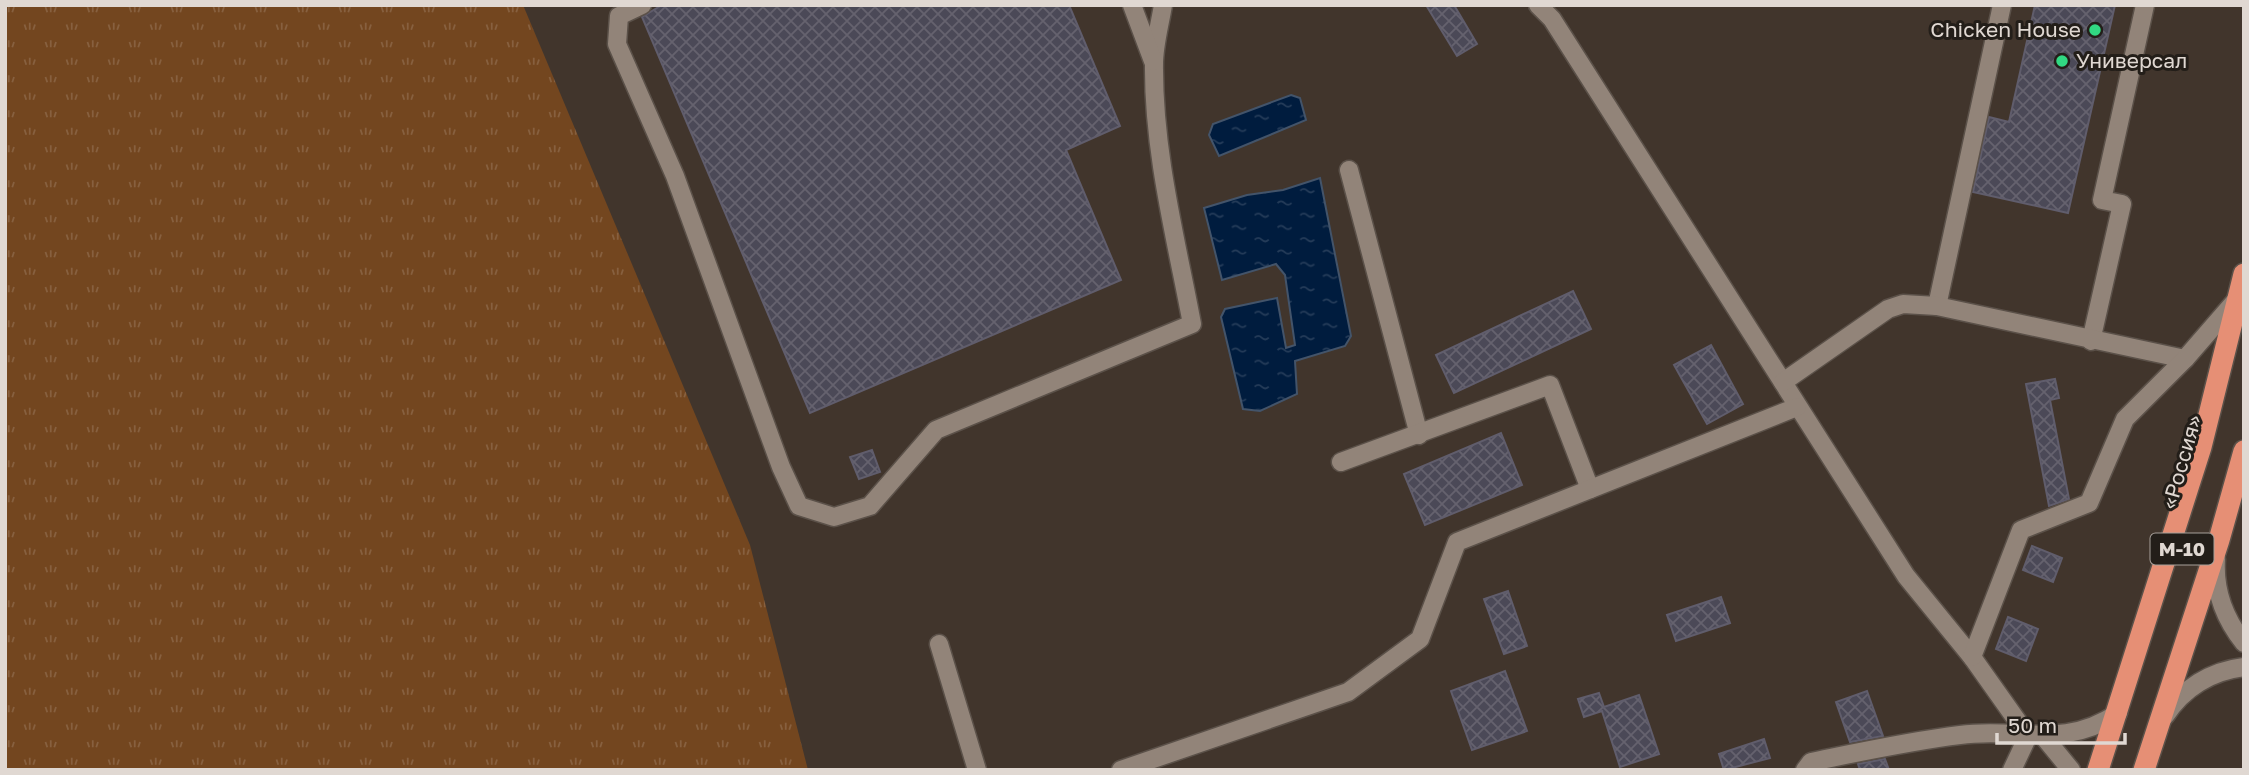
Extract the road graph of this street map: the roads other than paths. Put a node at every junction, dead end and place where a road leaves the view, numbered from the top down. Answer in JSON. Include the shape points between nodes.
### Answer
{"nodes":[{"id":1,"x":642,"y":5,"type":"edge"},
{"id":2,"x":1132,"y":5,"type":"edge"},
{"id":3,"x":1163,"y":5,"type":"edge"},
{"id":4,"x":1538,"y":5,"type":"edge"},
{"id":5,"x":2003,"y":5,"type":"edge"},
{"id":6,"x":2146,"y":5,"type":"edge"},
{"id":7,"x":1153,"y":62,"type":"junction"},
{"id":8,"x":1349,"y":170,"type":"dead end"},
{"id":9,"x":2244,"y":274,"type":"edge"},
{"id":10,"x":2238,"y":298,"type":"junction"},
{"id":11,"x":1937,"y":306,"type":"junction"},
{"id":12,"x":2244,"y":327,"type":"edge"},
{"id":13,"x":2091,"y":341,"type":"junction"},
{"id":14,"x":2185,"y":359,"type":"junction"},
{"id":15,"x":1783,"y":382,"type":"junction"},
{"id":16,"x":1797,"y":407,"type":"junction"},
{"id":17,"x":1419,"y":435,"type":"junction"},
{"id":18,"x":2244,"y":451,"type":"edge"},
{"id":19,"x":1341,"y":463,"type":"dead end"},
{"id":20,"x":1590,"y":489,"type":"junction"},
{"id":21,"x":2219,"y":540,"type":"junction"},
{"id":22,"x":2244,"y":643,"type":"edge"},
{"id":23,"x":939,"y":644,"type":"dead end"},
{"id":24,"x":1972,"y":657,"type":"junction"},
{"id":25,"x":2244,"y":667,"type":"edge"},
{"id":26,"x":2118,"y":713,"type":"junction"},
{"id":27,"x":2157,"y":732,"type":"junction"},
{"id":28,"x":2036,"y":736,"type":"junction"},
{"id":29,"x":977,"y":770,"type":"edge"},
{"id":30,"x":1121,"y":770,"type":"edge"},
{"id":31,"x":1805,"y":770,"type":"edge"},
{"id":32,"x":2012,"y":770,"type":"edge"},
{"id":33,"x":2071,"y":770,"type":"edge"},
{"id":34,"x":2098,"y":770,"type":"edge"},
{"id":35,"x":2112,"y":770,"type":"edge"},
{"id":36,"x":2144,"y":770,"type":"edge"}],
"edges":[{"from":1,"to":7,"type":"street","via":[[619,16],[617,44],[675,176],[785,477],[799,506],[834,517],[870,506],[936,430],[1192,324],[1170,211]]},
{"from":2,"to":7,"type":"street"},
{"from":3,"to":7,"type":"street"},
{"from":4,"to":15,"type":"street","via":[[1552,19]]},
{"from":5,"to":11,"type":"street"},
{"from":6,"to":13,"type":"street","via":[[2102,200],[2122,204]]},
{"from":8,"to":17,"type":"street"},
{"from":9,"to":10,"type":"highway"},
{"from":10,"to":14,"type":"street"},
{"from":10,"to":26,"type":"highway","via":[[2201,447]]},
{"from":11,"to":13,"type":"street"},
{"from":11,"to":15,"type":"street","via":[[1903,304],[1888,309]]},
{"from":12,"to":35,"type":"highway","name":"«Россия»","number":"М-10","via":[[2213,450]]},
{"from":13,"to":14,"type":"street"},
{"from":14,"to":24,"type":"street","via":[[2125,419],[2089,503],[2021,530]]},
{"from":15,"to":16,"type":"street"},
{"from":16,"to":20,"type":"street"},
{"from":16,"to":24,"type":"street","via":[[1906,576]]},
{"from":17,"to":19,"type":"street"},
{"from":17,"to":20,"type":"street","via":[[1550,385]]},
{"from":18,"to":21,"type":"highway","number":"М-10"},
{"from":20,"to":30,"type":"street","via":[[1457,542],[1420,639],[1348,692]]},
{"from":21,"to":22,"type":"street","via":[[2218,593],[2230,624]]},
{"from":21,"to":27,"type":"highway","number":"М-10"},
{"from":23,"to":29,"type":"street"},
{"from":24,"to":28,"type":"street"},
{"from":25,"to":27,"type":"street","via":[[2214,674],[2192,687],[2173,704]]},
{"from":26,"to":28,"type":"street","via":[[2088,729]]},
{"from":26,"to":34,"type":"highway"},
{"from":27,"to":36,"type":"highway","number":"М-10"},
{"from":28,"to":31,"type":"street","via":[[1963,734],[1811,762]]},
{"from":28,"to":32,"type":"street"},
{"from":28,"to":33,"type":"street"}]}
